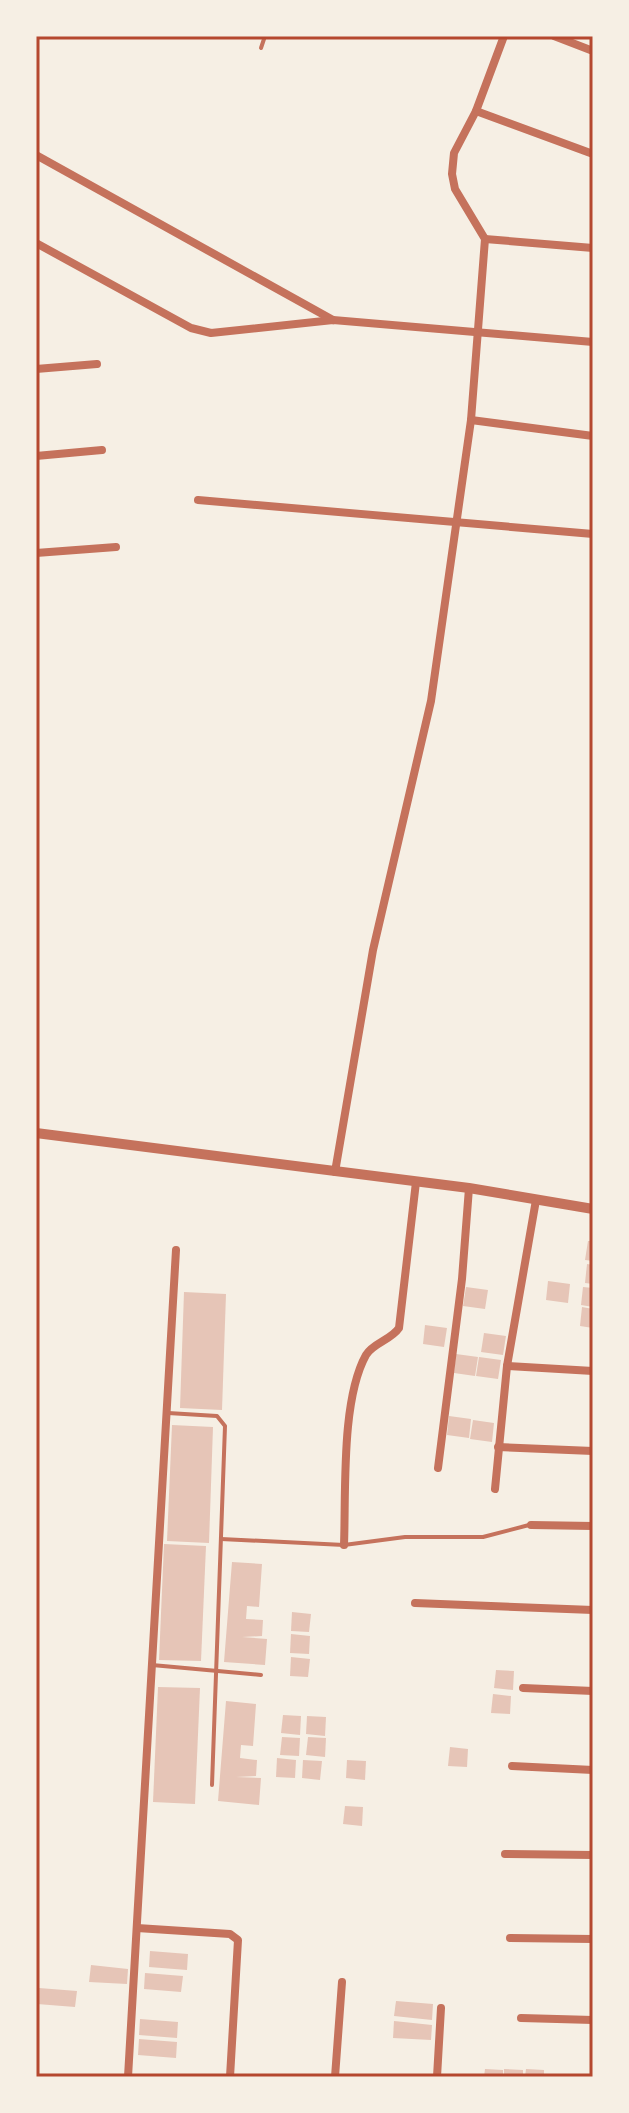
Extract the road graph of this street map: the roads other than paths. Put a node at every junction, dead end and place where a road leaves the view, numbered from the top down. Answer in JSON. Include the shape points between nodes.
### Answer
{"nodes":[{"id":1,"x":265,"y":36,"type":"edge"},
{"id":2,"x":504,"y":36,"type":"edge"},
{"id":3,"x":554,"y":36,"type":"edge"},
{"id":4,"x":261,"y":48,"type":"dead end"},
{"id":5,"x":593,"y":51,"type":"edge"},
{"id":6,"x":476,"y":111,"type":"junction"},
{"id":7,"x":593,"y":154,"type":"edge"},
{"id":8,"x":36,"y":155,"type":"edge"},
{"id":9,"x":485,"y":239,"type":"junction"},
{"id":10,"x":36,"y":243,"type":"edge"},
{"id":11,"x":593,"y":248,"type":"edge"},
{"id":12,"x":333,"y":320,"type":"junction"},
{"id":13,"x":475,"y":333,"type":"junction"},
{"id":14,"x":593,"y":342,"type":"edge"},
{"id":15,"x":97,"y":364,"type":"dead end"},
{"id":16,"x":36,"y":369,"type":"edge"},
{"id":17,"x":471,"y":420,"type":"junction"},
{"id":18,"x":593,"y":436,"type":"edge"},
{"id":19,"x":102,"y":450,"type":"dead end"},
{"id":20,"x":36,"y":456,"type":"edge"},
{"id":21,"x":198,"y":500,"type":"dead end"},
{"id":22,"x":455,"y":522,"type":"junction"},
{"id":23,"x":593,"y":534,"type":"edge"},
{"id":24,"x":116,"y":547,"type":"dead end"},
{"id":25,"x":36,"y":553,"type":"edge"},
{"id":26,"x":36,"y":1133,"type":"edge"},
{"id":27,"x":335,"y":1172,"type":"junction"},
{"id":28,"x":416,"y":1182,"type":"junction"},
{"id":29,"x":469,"y":1188,"type":"junction"},
{"id":30,"x":536,"y":1200,"type":"junction"},
{"id":31,"x":593,"y":1209,"type":"edge"},
{"id":32,"x":176,"y":1250,"type":"dead end"},
{"id":33,"x":507,"y":1366,"type":"junction"},
{"id":34,"x":593,"y":1371,"type":"edge"},
{"id":35,"x":167,"y":1413,"type":"junction"},
{"id":36,"x":498,"y":1447,"type":"junction"},
{"id":37,"x":593,"y":1451,"type":"edge"},
{"id":38,"x":438,"y":1468,"type":"dead end"},
{"id":39,"x":495,"y":1489,"type":"dead end"},
{"id":40,"x":531,"y":1525,"type":"joint"},
{"id":41,"x":593,"y":1526,"type":"edge"},
{"id":42,"x":221,"y":1539,"type":"junction"},
{"id":43,"x":344,"y":1545,"type":"junction"},
{"id":44,"x":415,"y":1603,"type":"dead end"},
{"id":45,"x":593,"y":1610,"type":"edge"},
{"id":46,"x":152,"y":1665,"type":"junction"},
{"id":47,"x":216,"y":1670,"type":"junction"},
{"id":48,"x":261,"y":1675,"type":"dead end"},
{"id":49,"x":523,"y":1688,"type":"dead end"},
{"id":50,"x":593,"y":1691,"type":"edge"},
{"id":51,"x":512,"y":1766,"type":"dead end"},
{"id":52,"x":593,"y":1770,"type":"edge"},
{"id":53,"x":212,"y":1785,"type":"dead end"},
{"id":54,"x":505,"y":1854,"type":"dead end"},
{"id":55,"x":593,"y":1855,"type":"edge"},
{"id":56,"x":137,"y":1928,"type":"junction"},
{"id":57,"x":510,"y":1938,"type":"dead end"},
{"id":58,"x":593,"y":1939,"type":"edge"},
{"id":59,"x":342,"y":1982,"type":"dead end"},
{"id":60,"x":441,"y":2008,"type":"dead end"},
{"id":61,"x":521,"y":2018,"type":"dead end"},
{"id":62,"x":593,"y":2020,"type":"edge"},
{"id":63,"x":128,"y":2077,"type":"edge"},
{"id":64,"x":230,"y":2077,"type":"edge"},
{"id":65,"x":335,"y":2077,"type":"edge"},
{"id":66,"x":437,"y":2077,"type":"edge"}],
"edges":[{"from":1,"to":4,"type":"lane"},
{"from":2,"to":6,"type":"street"},
{"from":3,"to":5,"type":"street"},
{"from":6,"to":7,"type":"street"},
{"from":6,"to":9,"type":"street","via":[[454,153],[452,174],[455,189]]},
{"from":8,"to":12,"type":"street"},
{"from":9,"to":11,"type":"street"},
{"from":9,"to":13,"type":"street"},
{"from":10,"to":12,"type":"street","via":[[191,328],[233,332]]},
{"from":12,"to":13,"type":"street"},
{"from":13,"to":14,"type":"street"},
{"from":13,"to":17,"type":"street"},
{"from":15,"to":16,"type":"street"},
{"from":17,"to":18,"type":"street"},
{"from":17,"to":22,"type":"street"},
{"from":19,"to":20,"type":"street"},
{"from":21,"to":22,"type":"street"},
{"from":22,"to":23,"type":"street"},
{"from":22,"to":27,"type":"street","via":[[431,701],[373,950]]},
{"from":24,"to":25,"type":"street"},
{"from":26,"to":27,"type":"street"},
{"from":27,"to":28,"type":"street"},
{"from":28,"to":29,"type":"street"},
{"from":28,"to":43,"type":"street","via":[[399,1328],[367,1351],[352,1391]]},
{"from":29,"to":30,"type":"street"},
{"from":29,"to":38,"type":"street"},
{"from":30,"to":31,"type":"street"},
{"from":30,"to":33,"type":"street"},
{"from":32,"to":35,"type":"street"},
{"from":33,"to":34,"type":"street"},
{"from":33,"to":36,"type":"street"},
{"from":35,"to":42,"type":"lane","via":[[223,1419]]},
{"from":35,"to":46,"type":"street"},
{"from":36,"to":37,"type":"street"},
{"from":36,"to":39,"type":"street"},
{"from":40,"to":41,"type":"street"},
{"from":40,"to":43,"type":"lane","via":[[483,1537],[405,1537]]},
{"from":42,"to":43,"type":"lane"},
{"from":42,"to":47,"type":"lane"},
{"from":44,"to":45,"type":"street"},
{"from":46,"to":47,"type":"lane"},
{"from":46,"to":56,"type":"street"},
{"from":47,"to":48,"type":"lane"},
{"from":47,"to":53,"type":"lane"},
{"from":49,"to":50,"type":"street"},
{"from":51,"to":52,"type":"street"},
{"from":54,"to":55,"type":"street"},
{"from":56,"to":63,"type":"street"},
{"from":56,"to":64,"type":"street","via":[[230,1934],[238,1940]]},
{"from":57,"to":58,"type":"street"},
{"from":59,"to":65,"type":"street"},
{"from":60,"to":66,"type":"street"},
{"from":61,"to":62,"type":"street"}]}
